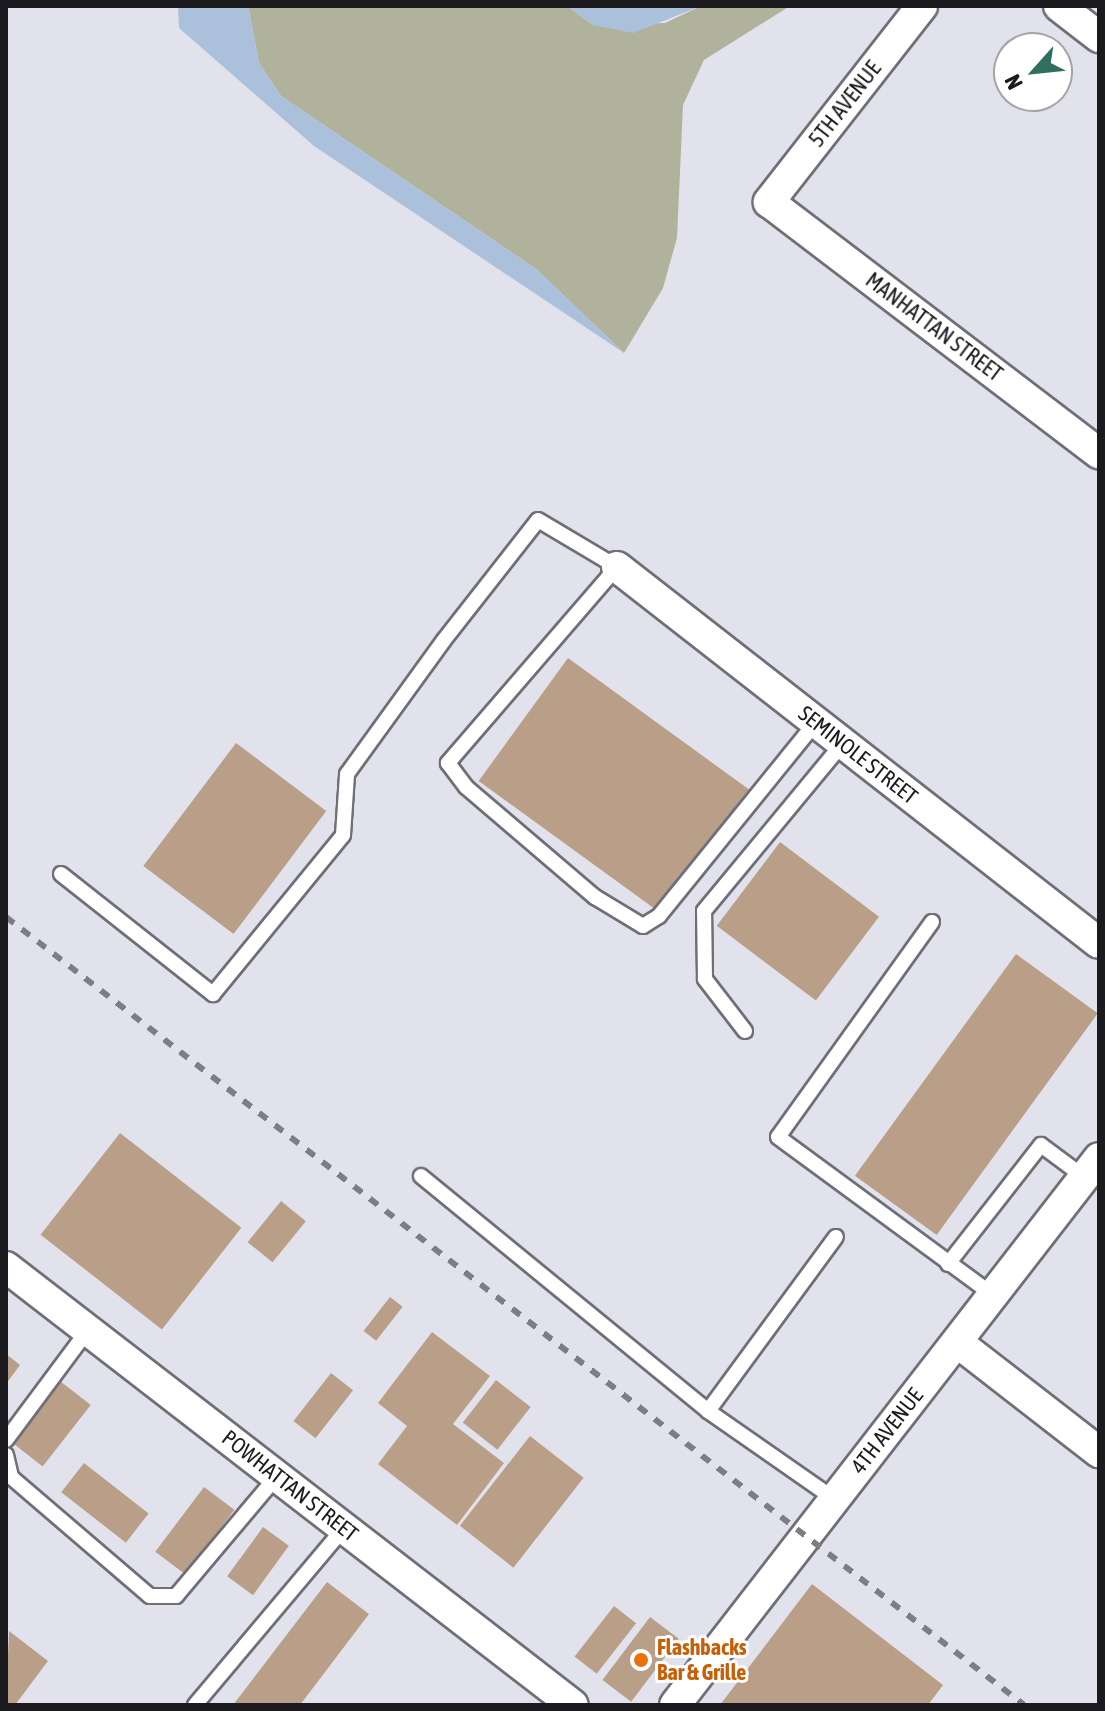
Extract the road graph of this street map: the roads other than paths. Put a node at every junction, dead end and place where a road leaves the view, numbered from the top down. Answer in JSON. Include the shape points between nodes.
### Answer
{"nodes":[{"id":1,"x":922,"y":6,"type":"edge"},
{"id":2,"x":1059,"y":6,"type":"edge"},
{"id":3,"x":1099,"y":37,"type":"edge"},
{"id":4,"x":769,"y":202,"type":"joint"},
{"id":5,"x":1099,"y":453,"type":"edge"},
{"id":6,"x":617,"y":567,"type":"junction"},
{"id":7,"x":816,"y":722,"type":"junction"},
{"id":8,"x":843,"y":743,"type":"junction"},
{"id":9,"x":61,"y":874,"type":"dead end"},
{"id":10,"x":932,"y":922,"type":"dead end"},
{"id":11,"x":1099,"y":943,"type":"edge"},
{"id":12,"x":745,"y":1031,"type":"dead end"},
{"id":13,"x":1092,"y":1167,"type":"edge"},
{"id":14,"x":421,"y":1176,"type":"dead end"},
{"id":15,"x":836,"y":1237,"type":"dead end"},
{"id":16,"x":948,"y":1264,"type":"junction"},
{"id":17,"x":6,"y":1267,"type":"edge"},
{"id":18,"x":993,"y":1295,"type":"junction"},
{"id":19,"x":88,"y":1330,"type":"junction"},
{"id":20,"x":957,"y":1342,"type":"junction"},
{"id":21,"x":708,"y":1411,"type":"junction"},
{"id":22,"x":6,"y":1440,"type":"edge"},
{"id":23,"x":1099,"y":1452,"type":"edge"},
{"id":24,"x":6,"y":1455,"type":"edge"},
{"id":25,"x":277,"y":1476,"type":"junction"},
{"id":26,"x":834,"y":1499,"type":"junction"},
{"id":27,"x":344,"y":1528,"type":"junction"},
{"id":28,"x":195,"y":1705,"type":"edge"},
{"id":29,"x":573,"y":1705,"type":"edge"},
{"id":30,"x":675,"y":1705,"type":"edge"}],
"edges":[{"from":1,"to":4,"type":"street","name":"5TH AVENUE"},
{"from":2,"to":3,"type":"street"},
{"from":4,"to":5,"type":"street","name":"MANHATTAN STREET"},
{"from":6,"to":7,"type":"street","name":"SEMINOLE STREET"},
{"from":6,"to":7,"type":"lane","via":[[448,763],[466,787],[595,897],[643,926],[659,916]]},
{"from":6,"to":9,"type":"lane","via":[[538,520],[347,774],[343,835],[213,994]]},
{"from":7,"to":8,"type":"street","name":"SEMINOLE STREET"},
{"from":8,"to":11,"type":"street","name":"SEMINOLE STREET"},
{"from":8,"to":12,"type":"lane","via":[[704,911],[705,979]]},
{"from":10,"to":16,"type":"lane","via":[[778,1137]]},
{"from":13,"to":16,"type":"lane","via":[[1041,1145]]},
{"from":13,"to":18,"type":"street","name":"4TH AVENUE"},
{"from":14,"to":21,"type":"lane"},
{"from":15,"to":21,"type":"lane"},
{"from":16,"to":18,"type":"lane"},
{"from":17,"to":19,"type":"street","name":"POWHATTAN STREET"},
{"from":18,"to":20,"type":"street","name":"4TH AVENUE"},
{"from":19,"to":22,"type":"lane"},
{"from":19,"to":25,"type":"street","name":"POWHATTAN STREET"},
{"from":20,"to":23,"type":"street"},
{"from":20,"to":26,"type":"street","name":"4TH AVENUE"},
{"from":21,"to":26,"type":"lane"},
{"from":24,"to":25,"type":"lane","via":[[11,1477],[150,1596],[176,1596]]},
{"from":25,"to":27,"type":"street","name":"POWHATTAN STREET"},
{"from":26,"to":30,"type":"street","name":"4TH AVENUE"},
{"from":27,"to":28,"type":"lane"},
{"from":27,"to":29,"type":"street","name":"POWHATTAN STREET"}]}
